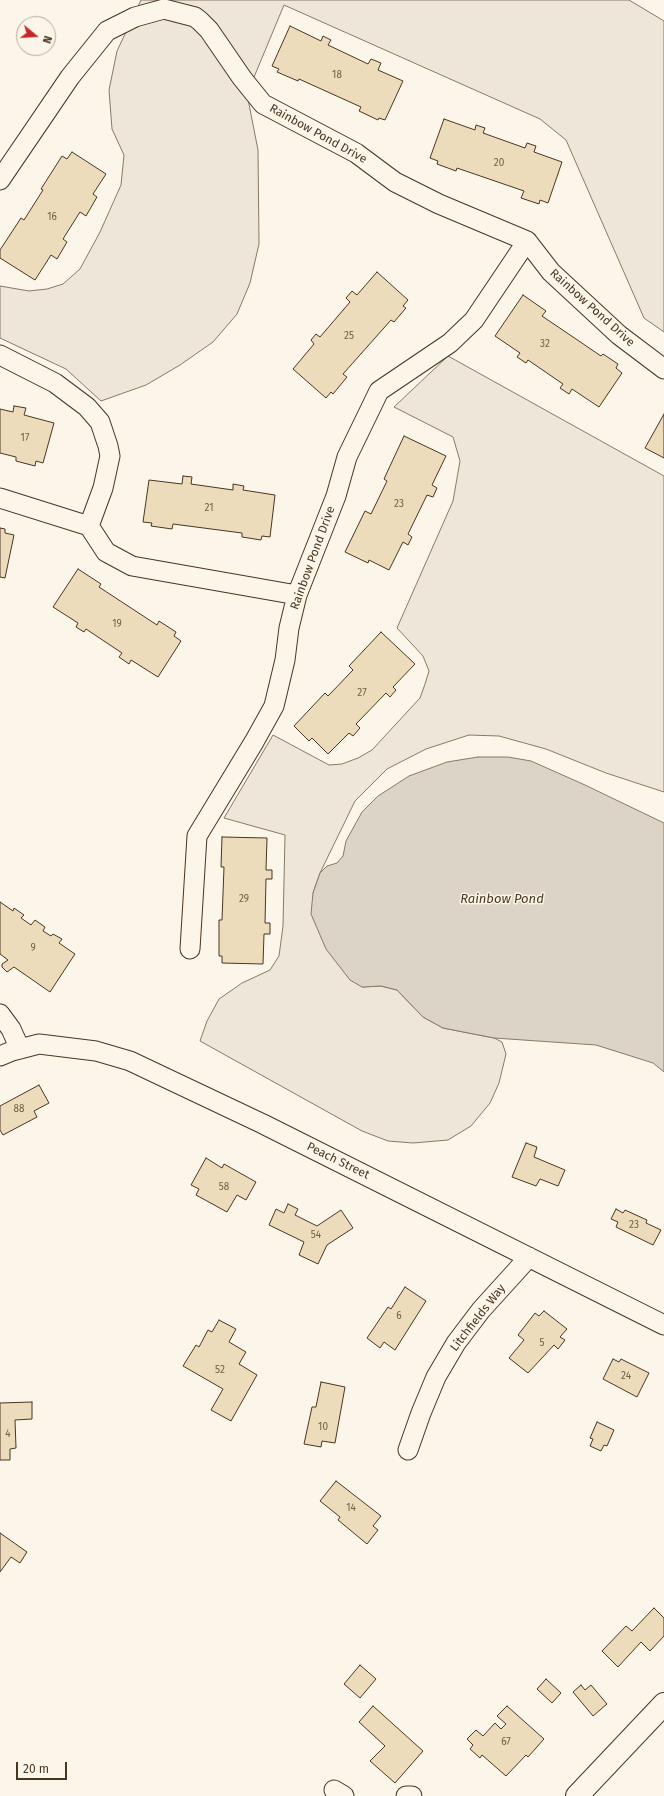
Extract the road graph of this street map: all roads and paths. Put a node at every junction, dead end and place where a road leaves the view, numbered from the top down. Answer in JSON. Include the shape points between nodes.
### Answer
{"nodes":[{"id":1,"x":0,"y":180,"type":"edge"},
{"id":2,"x":528,"y":241,"type":"junction"},
{"id":3,"x":0,"y":355,"type":"edge"},
{"id":4,"x":664,"y":369,"type":"edge"},
{"id":5,"x":0,"y":498,"type":"edge"},
{"id":6,"x":89,"y":526,"type":"junction"},
{"id":7,"x":297,"y":595,"type":"junction"},
{"id":8,"x":190,"y":949,"type":"dead end"},
{"id":9,"x":0,"y":1014,"type":"edge"},
{"id":10,"x":20,"y":1049,"type":"junction"},
{"id":11,"x":0,"y":1056,"type":"edge"},
{"id":12,"x":529,"y":1257,"type":"junction"},
{"id":13,"x":664,"y":1325,"type":"edge"},
{"id":14,"x":408,"y":1450,"type":"dead end"},
{"id":15,"x":664,"y":1704,"type":"edge"},
{"id":16,"x":406,"y":1796,"type":"edge"},
{"id":17,"x":412,"y":1796,"type":"edge"},
{"id":18,"x":577,"y":1796,"type":"edge"}],
"edges":[{"from":1,"to":2,"type":"street","name":"Rainbow Pond Drive","via":[[70,77],[106,31],[141,15],[164,9],[200,21],[262,104],[356,153],[395,182],[439,204]]},
{"from":2,"to":4,"type":"street","name":"Rainbow Pond Drive","via":[[551,272],[619,335]]},
{"from":2,"to":7,"type":"street","name":"Rainbow Pond Drive","via":[[474,320],[450,343],[379,391],[347,457],[336,496]]},
{"from":3,"to":6,"type":"street","via":[[55,383],[87,408],[100,422],[110,456],[103,488]]},
{"from":5,"to":6,"type":"street"},
{"from":6,"to":7,"type":"street","via":[[106,552],[132,566]]},
{"from":7,"to":8,"type":"street","name":"Rainbow Pond Drive","via":[[274,706],[197,836]]},
{"from":9,"to":10,"type":"street","via":[[11,1029]]},
{"from":10,"to":11,"type":"street","name":"Peach Street"},
{"from":10,"to":12,"type":"street","name":"Peach Street","via":[[39,1044],[58,1045],[96,1050],[130,1061],[263,1124]]},
{"from":12,"to":13,"type":"street","name":"Peach Street"},
{"from":12,"to":14,"type":"street","name":"Litchfields Way","via":[[481,1310],[456,1343],[436,1377]]},
{"from":15,"to":18,"type":"main road"},
{"from":16,"to":17,"type":"street"}]}
